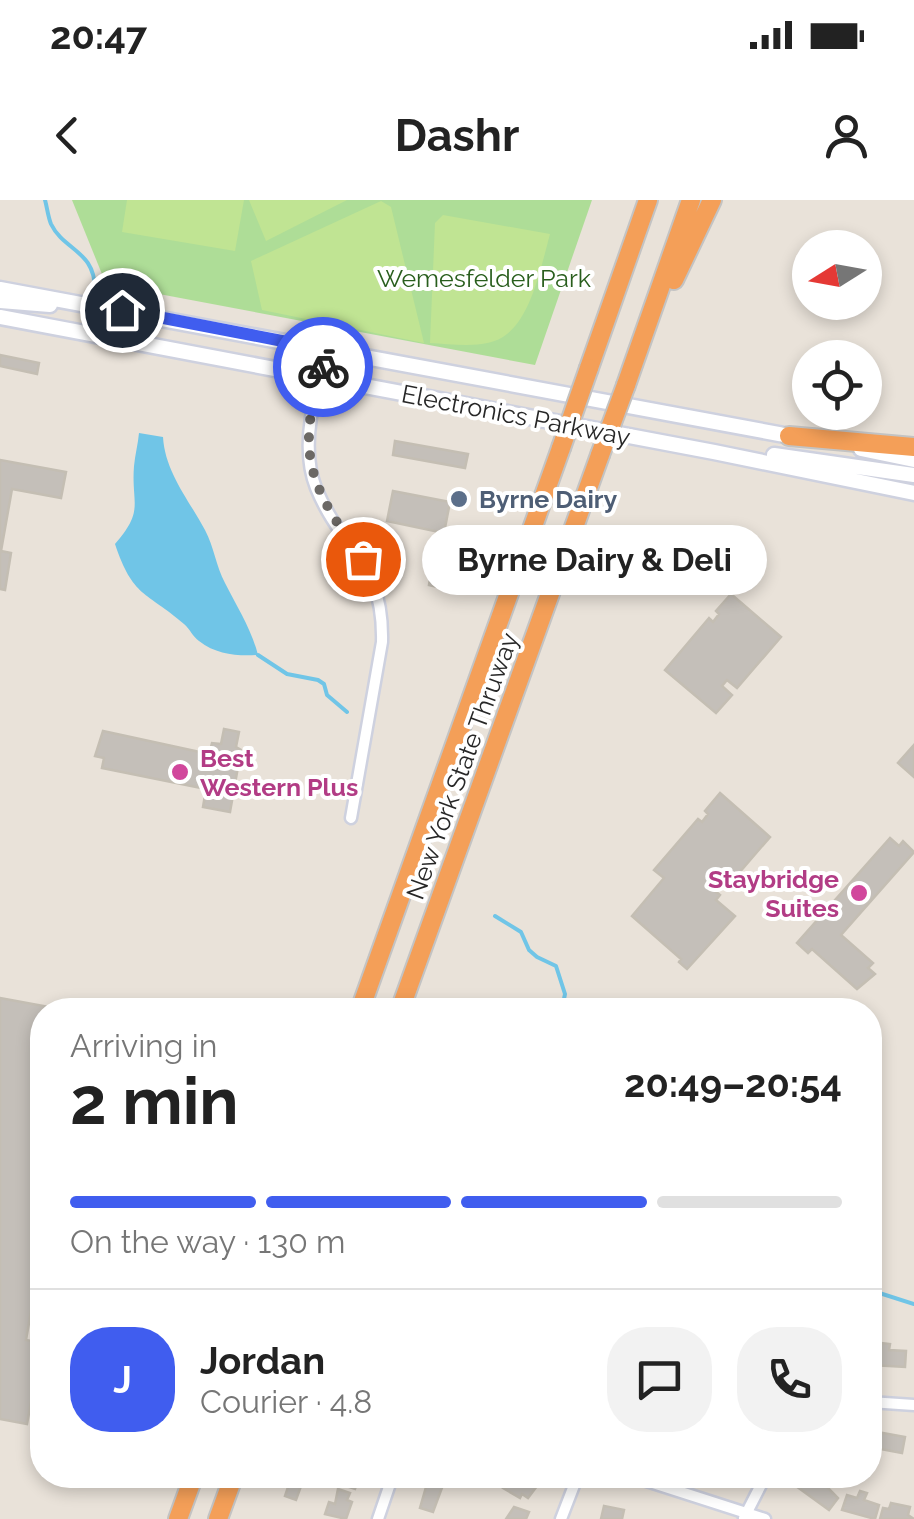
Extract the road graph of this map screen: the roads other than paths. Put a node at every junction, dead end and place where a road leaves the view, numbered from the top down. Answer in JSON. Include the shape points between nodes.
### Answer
{"nodes":[{"id":1,"x":648,"y":200,"type":"edge"},
{"id":2,"x":690,"y":200,"type":"edge"},
{"id":3,"x":712,"y":200,"type":"edge"},
{"id":4,"x":0,"y":290,"type":"edge"},
{"id":5,"x":0,"y":301,"type":"edge"},
{"id":6,"x":86,"y":304,"type":"junction"},
{"id":7,"x":0,"y":318,"type":"edge"},
{"id":8,"x":643,"y":337,"type":"junction"},
{"id":9,"x":329,"y":350,"type":"junction"},
{"id":10,"x":320,"y":377,"type":"junction"},
{"id":11,"x":789,"y":436,"type":"junction"},
{"id":12,"x":914,"y":447,"type":"edge"},
{"id":13,"x":714,"y":452,"type":"junction"},
{"id":14,"x":914,"y":460,"type":"edge"},
{"id":15,"x":914,"y":475,"type":"edge"},
{"id":16,"x":914,"y":493,"type":"edge"},
{"id":17,"x":351,"y":818,"type":"dead end"},
{"id":18,"x":364,"y":998,"type":"edge"},
{"id":19,"x":404,"y":998,"type":"edge"},
{"id":20,"x":882,"y":1403,"type":"edge"},
{"id":21,"x":914,"y":1404,"type":"edge"},
{"id":22,"x":189,"y":1488,"type":"edge"},
{"id":23,"x":229,"y":1488,"type":"edge"},
{"id":24,"x":389,"y":1488,"type":"edge"},
{"id":25,"x":573,"y":1488,"type":"edge"},
{"id":26,"x":665,"y":1488,"type":"edge"},
{"id":27,"x":759,"y":1488,"type":"edge"},
{"id":28,"x":744,"y":1516,"type":"edge"},
{"id":29,"x":178,"y":1519,"type":"edge"},
{"id":30,"x":218,"y":1519,"type":"edge"},
{"id":31,"x":378,"y":1519,"type":"edge"},
{"id":32,"x":561,"y":1519,"type":"edge"},
{"id":33,"x":765,"y":1519,"type":"edge"}],
"edges":[{"from":1,"to":18,"type":"highway","name":"New York State Thruway","bridge":true},
{"from":2,"to":8,"type":"highway","name":"New York State Thruway"},
{"from":3,"to":8,"type":"highway"},
{"from":4,"to":6,"type":"main road","name":"Electronics Parkway"},
{"from":5,"to":6,"type":"main road"},
{"from":6,"to":9,"type":"main road","name":"Electronics Parkway"},
{"from":7,"to":10,"type":"main road","name":"Electronics Parkway"},
{"from":8,"to":19,"type":"highway","name":"New York State Thruway","bridge":true},
{"from":9,"to":10,"type":"street"},
{"from":9,"to":11,"type":"main road","name":"Electronics Parkway"},
{"from":10,"to":13,"type":"main road","name":"Electronics Parkway"},
{"from":10,"to":17,"type":"street","via":[[312,473],[330,515],[378,588],[383,616]]},
{"from":11,"to":12,"type":"highway"},
{"from":11,"to":14,"type":"main road","name":"Electronics Parkway"},
{"from":13,"to":15,"type":"main road","via":[[804,457]]},
{"from":13,"to":16,"type":"main road","name":"Electronics Parkway"},
{"from":20,"to":21,"type":"street"},
{"from":22,"to":29,"type":"highway"},
{"from":23,"to":30,"type":"highway"},
{"from":24,"to":31,"type":"street"},
{"from":25,"to":32,"type":"street"},
{"from":26,"to":28,"type":"street"},
{"from":27,"to":28,"type":"street"},
{"from":28,"to":33,"type":"street"}]}
